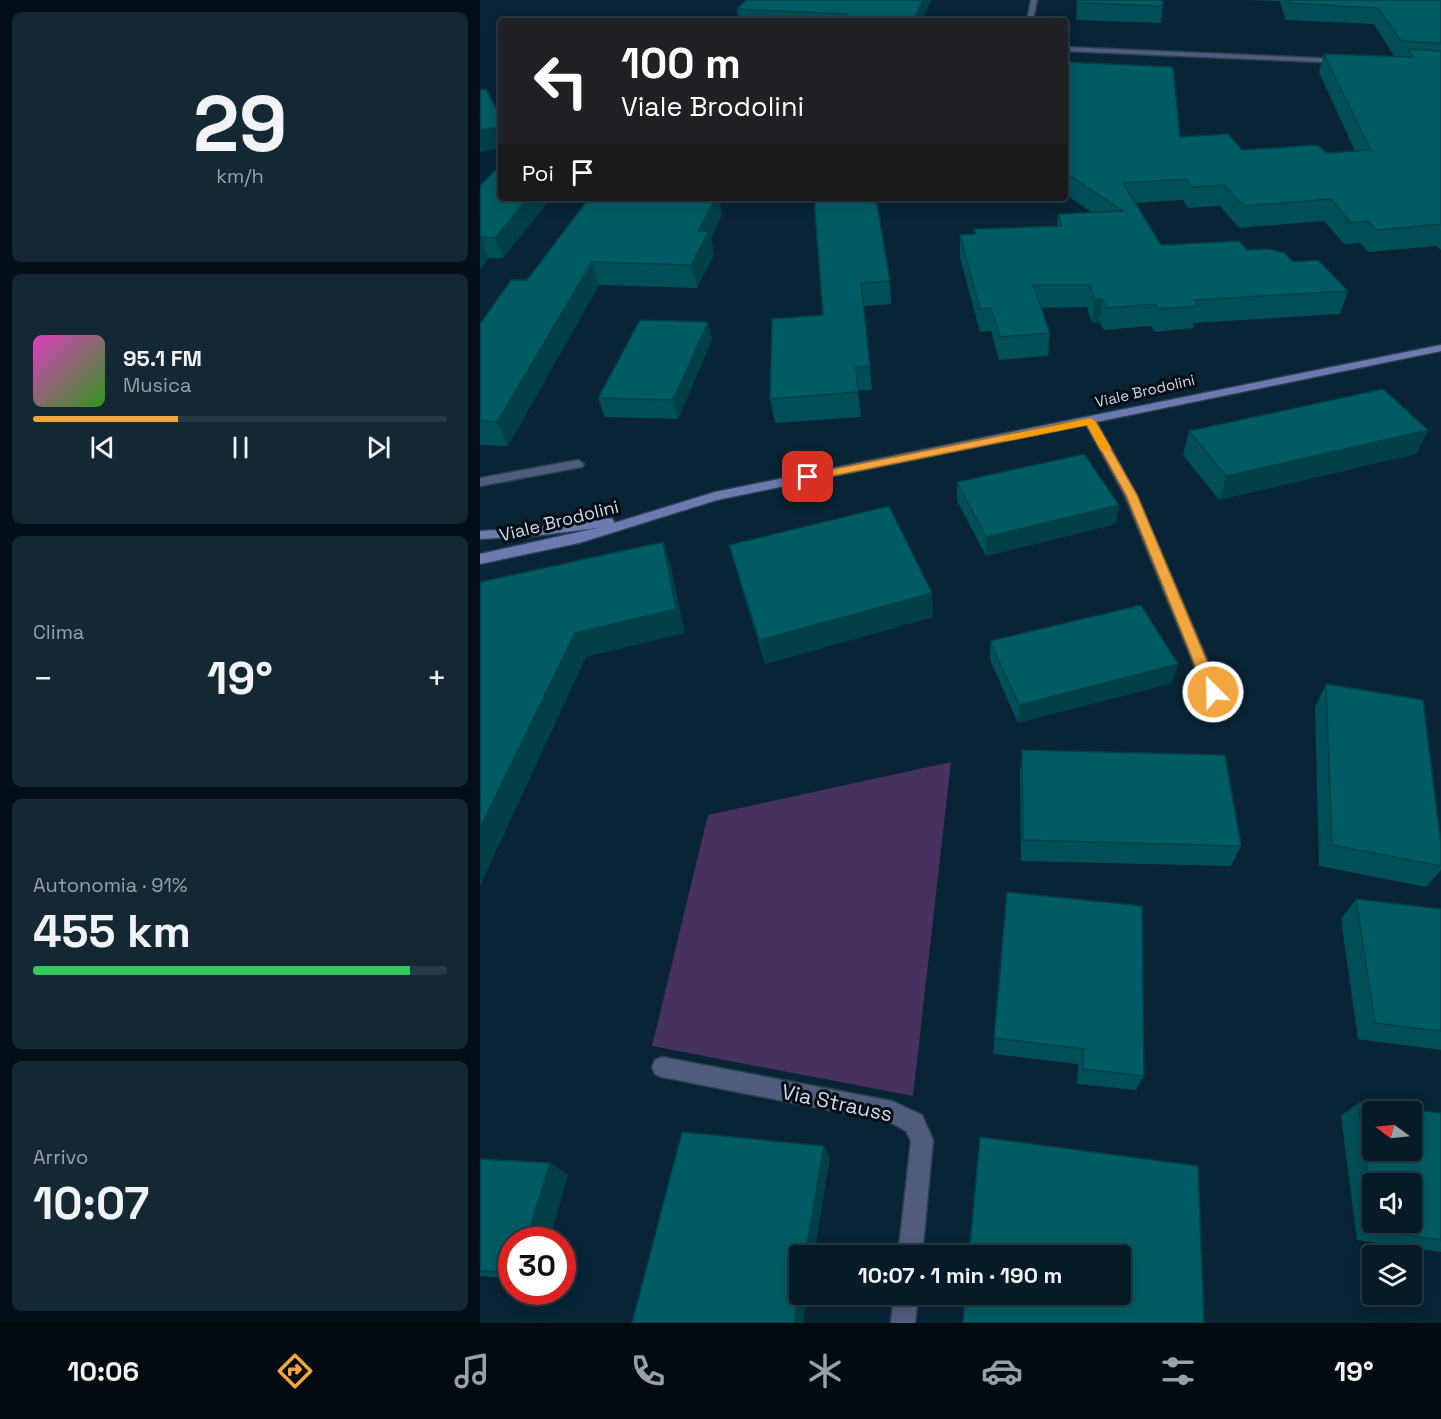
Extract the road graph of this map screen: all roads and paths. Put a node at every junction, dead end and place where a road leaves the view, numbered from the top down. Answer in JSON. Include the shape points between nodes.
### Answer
{"nodes":[{"id":1,"x":1034,"y":0,"type":"edge"},
{"id":2,"x":1031,"y":18,"type":"edge"},
{"id":3,"x":1068,"y":49,"type":"edge"},
{"id":4,"x":1355,"y":61,"type":"edge"},
{"id":5,"x":1441,"y":348,"type":"edge"},
{"id":6,"x":1090,"y":421,"type":"junction"},
{"id":7,"x":578,"y":464,"type":"dead end"},
{"id":8,"x":480,"y":482,"type":"edge"},
{"id":9,"x":647,"y":517,"type":"junction"},
{"id":10,"x":480,"y":535,"type":"edge"},
{"id":11,"x":480,"y":559,"type":"edge"},
{"id":12,"x":1213,"y":692,"type":"dead end"},
{"id":13,"x":662,"y":1067,"type":"dead end"},
{"id":14,"x":911,"y":1245,"type":"edge"},
{"id":15,"x":905,"y":1305,"type":"edge"},
{"id":16,"x":903,"y":1323,"type":"edge"}],
"edges":[{"from":1,"to":2,"type":"street"},
{"from":3,"to":4,"type":"street"},
{"from":5,"to":6,"type":"street","name":"Viale Brodolini","via":[[1175,400]]},
{"from":6,"to":9,"type":"street","name":"Viale Brodolini","via":[[715,496]]},
{"from":6,"to":12,"type":"street","via":[[1131,495]]},
{"from":7,"to":8,"type":"street"},
{"from":9,"to":10,"type":"street","name":"Viale Brodolini"},
{"from":9,"to":11,"type":"street","name":"Viale Brodolini","via":[[579,538]]},
{"from":13,"to":14,"type":"street","name":"Via Strauss","via":[[892,1112],[914,1123],[922,1140]]},
{"from":15,"to":16,"type":"street"}]}
